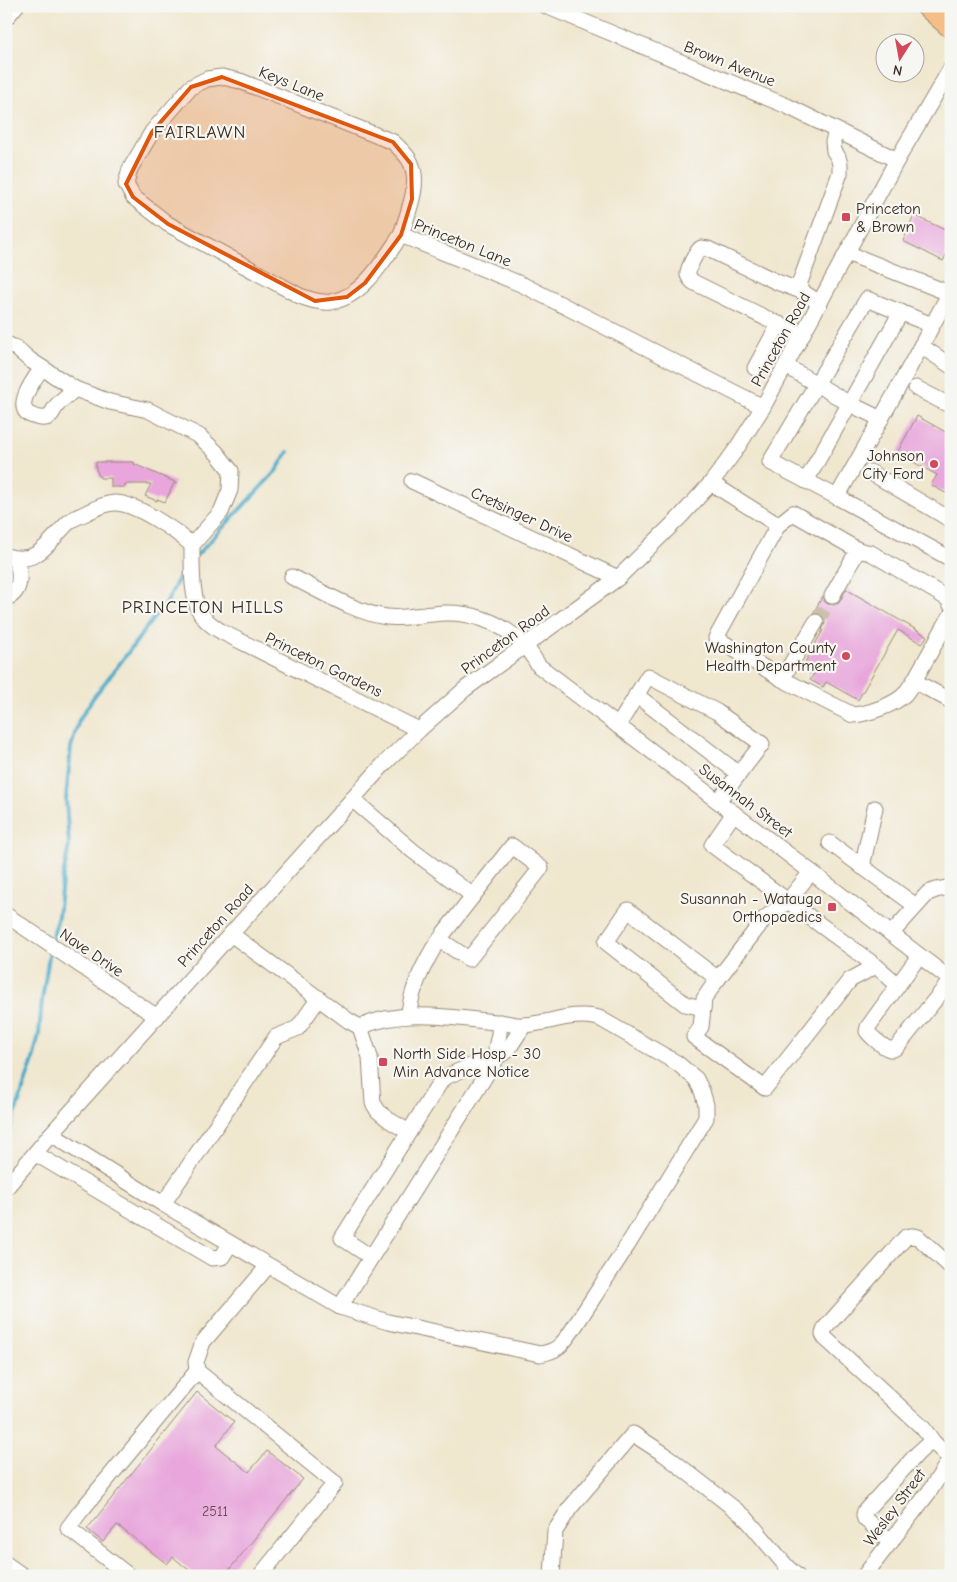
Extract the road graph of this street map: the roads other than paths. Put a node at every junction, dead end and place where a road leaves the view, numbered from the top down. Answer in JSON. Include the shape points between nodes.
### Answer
{"nodes":[{"id":1,"x":16,"y":6,"type":"edge"},
{"id":2,"x":546,"y":6,"type":"edge"},
{"id":3,"x":927,"y":6,"type":"edge"},
{"id":4,"x":946,"y":6,"type":"edge"},
{"id":5,"x":951,"y":10,"type":"edge"},
{"id":6,"x":6,"y":18,"type":"edge"},
{"id":7,"x":951,"y":27,"type":"edge"},
{"id":8,"x":948,"y":72,"type":"edge"},
{"id":9,"x":836,"y":130,"type":"junction"},
{"id":10,"x":897,"y":160,"type":"junction"},
{"id":11,"x":126,"y":184,"type":"joint"},
{"id":12,"x":401,"y":235,"type":"junction"},
{"id":13,"x":847,"y":253,"type":"junction"},
{"id":14,"x":801,"y":291,"type":"junction"},
{"id":15,"x":950,"y":294,"type":"edge"},
{"id":16,"x":820,"y":303,"type":"junction"},
{"id":17,"x":901,"y":312,"type":"junction"},
{"id":18,"x":779,"y":324,"type":"junction"},
{"id":19,"x":932,"y":325,"type":"junction"},
{"id":20,"x":802,"y":336,"type":"junction"},
{"id":21,"x":6,"y":344,"type":"edge"},
{"id":22,"x":921,"y":346,"type":"junction"},
{"id":23,"x":786,"y":366,"type":"junction"},
{"id":24,"x":951,"y":366,"type":"edge"},
{"id":25,"x":42,"y":368,"type":"junction"},
{"id":26,"x":755,"y":368,"type":"dead end"},
{"id":27,"x":816,"y":385,"type":"junction"},
{"id":28,"x":916,"y":388,"type":"dead end"},
{"id":29,"x":75,"y":389,"type":"junction"},
{"id":30,"x":850,"y":404,"type":"junction"},
{"id":31,"x":951,"y":406,"type":"edge"},
{"id":32,"x":763,"y":407,"type":"junction"},
{"id":33,"x":881,"y":419,"type":"junction"},
{"id":34,"x":870,"y":472,"type":"dead end"},
{"id":35,"x":412,"y":481,"type":"dead end"},
{"id":36,"x":806,"y":481,"type":"junction"},
{"id":37,"x":711,"y":483,"type":"junction"},
{"id":38,"x":837,"y":497,"type":"junction"},
{"id":39,"x":951,"y":520,"type":"edge"},
{"id":40,"x":778,"y":526,"type":"junction"},
{"id":41,"x":192,"y":545,"type":"junction"},
{"id":42,"x":858,"y":550,"type":"junction"},
{"id":43,"x":10,"y":557,"type":"edge"},
{"id":44,"x":951,"y":559,"type":"edge"},
{"id":45,"x":292,"y":577,"type":"dead end"},
{"id":46,"x":618,"y":578,"type":"junction"},
{"id":47,"x":832,"y":596,"type":"tunnel mouth"},
{"id":48,"x":6,"y":598,"type":"edge"},
{"id":49,"x":951,"y":605,"type":"edge"},
{"id":50,"x":951,"y":615,"type":"edge"},
{"id":51,"x":816,"y":622,"type":"tunnel mouth"},
{"id":52,"x":524,"y":645,"type":"junction"},
{"id":53,"x":782,"y":679,"type":"junction"},
{"id":54,"x":914,"y":681,"type":"junction"},
{"id":55,"x":636,"y":695,"type":"junction"},
{"id":56,"x":951,"y":701,"type":"edge"},
{"id":57,"x":618,"y":726,"type":"junction"},
{"id":58,"x":419,"y":730,"type":"junction"},
{"id":59,"x":739,"y":774,"type":"junction"},
{"id":60,"x":352,"y":799,"type":"junction"},
{"id":61,"x":718,"y":801,"type":"junction"},
{"id":62,"x":875,"y":808,"type":"dead end"},
{"id":63,"x":734,"y":813,"type":"junction"},
{"id":64,"x":830,"y":843,"type":"dead end"},
{"id":65,"x":862,"y":867,"type":"junction"},
{"id":66,"x":812,"y":872,"type":"junction"},
{"id":67,"x":951,"y":887,"type":"edge"},
{"id":68,"x":472,"y":896,"type":"junction"},
{"id":69,"x":788,"y":901,"type":"junction"},
{"id":70,"x":916,"y":906,"type":"junction"},
{"id":71,"x":6,"y":915,"type":"edge"},
{"id":72,"x":231,"y":934,"type":"junction"},
{"id":73,"x":891,"y":934,"type":"junction"},
{"id":74,"x":440,"y":940,"type":"junction"},
{"id":75,"x":919,"y":956,"type":"junction"},
{"id":76,"x":876,"y":966,"type":"junction"},
{"id":77,"x":718,"y":979,"type":"junction"},
{"id":78,"x":951,"y":980,"type":"edge"},
{"id":79,"x":898,"y":985,"type":"junction"},
{"id":80,"x":319,"y":998,"type":"junction"},
{"id":81,"x":704,"y":1008,"type":"junction"},
{"id":82,"x":409,"y":1015,"type":"junction"},
{"id":83,"x":157,"y":1017,"type":"junction"},
{"id":84,"x":500,"y":1022,"type":"junction"},
{"id":85,"x":524,"y":1025,"type":"junction"},
{"id":86,"x":360,"y":1027,"type":"junction"},
{"id":87,"x":498,"y":1056,"type":"junction"},
{"id":88,"x":409,"y":1132,"type":"junction"},
{"id":89,"x":52,"y":1134,"type":"junction"},
{"id":90,"x":36,"y":1154,"type":"junction"},
{"id":91,"x":6,"y":1188,"type":"edge"},
{"id":92,"x":163,"y":1204,"type":"junction"},
{"id":93,"x":230,"y":1244,"type":"junction"},
{"id":94,"x":371,"y":1257,"type":"junction"},
{"id":95,"x":268,"y":1266,"type":"junction"},
{"id":96,"x":951,"y":1267,"type":"edge"},
{"id":97,"x":340,"y":1307,"type":"junction"},
{"id":98,"x":197,"y":1371,"type":"junction"},
{"id":99,"x":934,"y":1443,"type":"junction"},
{"id":100,"x":951,"y":1459,"type":"edge"},
{"id":101,"x":891,"y":1542,"type":"junction"},
{"id":102,"x":6,"y":1564,"type":"edge"},
{"id":103,"x":23,"y":1576,"type":"edge"},
{"id":104,"x":129,"y":1576,"type":"edge"},
{"id":105,"x":260,"y":1576,"type":"edge"},
{"id":106,"x":552,"y":1576,"type":"edge"},
{"id":107,"x":797,"y":1576,"type":"edge"},
{"id":108,"x":864,"y":1576,"type":"edge"}],
"edges":[{"from":1,"to":6,"type":"street"},
{"from":2,"to":9,"type":"street","name":"Brown Avenue","via":[[787,106]]},
{"from":3,"to":7,"type":"highway"},
{"from":4,"to":5,"type":"highway"},
{"from":8,"to":10,"type":"street","name":"Princeton Road"},
{"from":9,"to":10,"type":"street","name":"Brown Avenue"},
{"from":9,"to":14,"type":"street","via":[[833,142],[840,173],[800,279]]},
{"from":10,"to":13,"type":"street","name":"Princeton Road"},
{"from":11,"to":12,"type":"street","name":"Princeton Lane","via":[[133,196],[168,224],[300,296],[315,301],[330,302],[347,297],[381,265]]},
{"from":11,"to":12,"type":"street","name":"Keys Lane","via":[[130,170],[152,132],[178,101],[191,87],[222,77],[240,81],[393,142],[411,164],[414,179],[412,200]]},
{"from":12,"to":32,"type":"street","name":"Princeton Lane","via":[[522,285]]},
{"from":13,"to":15,"type":"street"},
{"from":13,"to":16,"type":"street","name":"Princeton Road"},
{"from":14,"to":16,"type":"street"},
{"from":14,"to":18,"type":"street","via":[[708,249],[698,250],[688,272],[693,282]]},
{"from":15,"to":19,"type":"street"},
{"from":16,"to":20,"type":"street","name":"Princeton Road"},
{"from":17,"to":19,"type":"street"},
{"from":17,"to":27,"type":"street","via":[[867,299]]},
{"from":17,"to":30,"type":"street"},
{"from":18,"to":20,"type":"street"},
{"from":18,"to":26,"type":"street"},
{"from":19,"to":22,"type":"street"},
{"from":20,"to":23,"type":"street","name":"Princeton Road"},
{"from":21,"to":25,"type":"street"},
{"from":22,"to":24,"type":"street"},
{"from":22,"to":33,"type":"street"},
{"from":23,"to":27,"type":"street"},
{"from":23,"to":32,"type":"street","name":"Princeton Road"},
{"from":25,"to":29,"type":"street"},
{"from":25,"to":29,"type":"street","via":[[23,404],[28,414],[49,416],[58,403]]},
{"from":27,"to":30,"type":"street"},
{"from":27,"to":36,"type":"street","via":[[770,462]]},
{"from":28,"to":31,"type":"street"},
{"from":29,"to":41,"type":"street","via":[[110,402],[148,410],[199,436],[217,452],[231,471],[230,490],[221,512]]},
{"from":30,"to":33,"type":"street"},
{"from":30,"to":36,"type":"street"},
{"from":32,"to":37,"type":"street","name":"Princeton Road"},
{"from":33,"to":38,"type":"street"},
{"from":34,"to":39,"type":"street"},
{"from":35,"to":46,"type":"street","name":"Cretsinger Drive"},
{"from":36,"to":38,"type":"street"},
{"from":37,"to":40,"type":"street"},
{"from":37,"to":46,"type":"street","name":"Princeton Road"},
{"from":38,"to":44,"type":"street"},
{"from":40,"to":42,"type":"street","via":[[794,513]]},
{"from":40,"to":53,"type":"street","via":[[716,638]]},
{"from":41,"to":43,"type":"street","via":[[133,507],[114,503],[70,521],[36,555],[25,559]]},
{"from":41,"to":58,"type":"street","name":"Princeton Gardens","via":[[193,584],[200,613],[207,622]]},
{"from":42,"to":47,"type":"street"},
{"from":42,"to":49,"type":"street","via":[[871,553],[940,594]]},
{"from":43,"to":48,"type":"street","via":[[19,568],[20,576],[11,597]]},
{"from":45,"to":52,"type":"street","name":"Susannah Street","via":[[369,614],[409,618],[434,613],[470,614],[504,628]]},
{"from":46,"to":52,"type":"street","name":"Princeton Road"},
{"from":50,"to":54,"type":"street"},
{"from":51,"to":53,"type":"street"},
{"from":52,"to":57,"type":"street","name":"Susannah Street","via":[[539,666]]},
{"from":52,"to":58,"type":"street","name":"Princeton Road"},
{"from":53,"to":54,"type":"street","via":[[853,715],[896,702]]},
{"from":54,"to":56,"type":"street"},
{"from":55,"to":57,"type":"street"},
{"from":55,"to":59,"type":"street"},
{"from":55,"to":59,"type":"street","via":[[648,676],[717,712],[762,744]]},
{"from":57,"to":61,"type":"street","name":"Susannah Street"},
{"from":58,"to":60,"type":"street","name":"Princeton Road"},
{"from":59,"to":61,"type":"street"},
{"from":60,"to":68,"type":"street"},
{"from":60,"to":72,"type":"street","name":"Princeton Road"},
{"from":61,"to":63,"type":"street","name":"Susannah Street"},
{"from":62,"to":65,"type":"street"},
{"from":63,"to":66,"type":"street","name":"Susannah Street"},
{"from":63,"to":69,"type":"street","via":[[712,845]]},
{"from":64,"to":65,"type":"street"},
{"from":65,"to":70,"type":"street"},
{"from":66,"to":69,"type":"street"},
{"from":66,"to":73,"type":"street","name":"Susannah Street"},
{"from":67,"to":70,"type":"street","via":[[928,893]]},
{"from":68,"to":74,"type":"street"},
{"from":68,"to":74,"type":"street","via":[[512,846],[541,868],[469,960]]},
{"from":69,"to":76,"type":"street"},
{"from":69,"to":77,"type":"street","via":[[765,918]]},
{"from":70,"to":73,"type":"street"},
{"from":71,"to":83,"type":"street","name":"Nave Drive"},
{"from":72,"to":80,"type":"street"},
{"from":72,"to":83,"type":"street","name":"Princeton Road"},
{"from":73,"to":75,"type":"street","name":"Susannah Street"},
{"from":74,"to":82,"type":"street","via":[[417,983]]},
{"from":75,"to":78,"type":"street","name":"Susannah Street"},
{"from":75,"to":79,"type":"street"},
{"from":76,"to":79,"type":"street"},
{"from":76,"to":81,"type":"street","via":[[850,980],[765,1088],[694,1037],[701,1027]]},
{"from":77,"to":81,"type":"street","via":[[704,999]]},
{"from":77,"to":81,"type":"street","via":[[628,910],[606,942],[685,1004]]},
{"from":78,"to":79,"type":"street","via":[[893,1050],[867,1031]]},
{"from":80,"to":86,"type":"street"},
{"from":80,"to":92,"type":"street","via":[[298,1028],[276,1037]]},
{"from":82,"to":84,"type":"street"},
{"from":82,"to":86,"type":"street","via":[[373,1021]]},
{"from":83,"to":89,"type":"street","name":"Princeton Road"},
{"from":84,"to":85,"type":"street"},
{"from":84,"to":87,"type":"street"},
{"from":85,"to":87,"type":"street","via":[[507,1051]]},
{"from":85,"to":97,"type":"street","via":[[576,1016],[599,1018],[678,1063],[696,1079],[706,1105],[706,1118],[571,1332],[553,1352],[540,1354],[398,1325]]},
{"from":86,"to":88,"type":"street","via":[[370,1057],[373,1103],[378,1112]]},
{"from":87,"to":88,"type":"street","via":[[443,1078]]},
{"from":87,"to":94,"type":"street"},
{"from":88,"to":94,"type":"street","via":[[342,1238]]},
{"from":89,"to":90,"type":"street","name":"Princeton Road"},
{"from":89,"to":92,"type":"street"},
{"from":90,"to":91,"type":"street","name":"Princeton Road"},
{"from":90,"to":93,"type":"street","via":[[212,1258],[222,1256]]},
{"from":92,"to":93,"type":"street"},
{"from":93,"to":95,"type":"street"},
{"from":94,"to":97,"type":"street"},
{"from":95,"to":97,"type":"street"},
{"from":95,"to":98,"type":"street","via":[[203,1342],[196,1362]]},
{"from":96,"to":99,"type":"street","via":[[918,1237],[906,1238],[824,1328],[823,1334],[923,1428]]},
{"from":98,"to":104,"type":"street","via":[[68,1528]]},
{"from":98,"to":105,"type":"street","via":[[335,1483]]},
{"from":99,"to":100,"type":"street"},
{"from":99,"to":101,"type":"street","via":[[918,1453],[864,1515],[865,1520]]},
{"from":100,"to":101,"type":"street","name":"Wesley Street"},
{"from":101,"to":108,"type":"street","name":"Wesley Street"},
{"from":102,"to":103,"type":"street"},
{"from":106,"to":107,"type":"street","via":[[554,1530],[633,1434],[745,1517]]}]}
